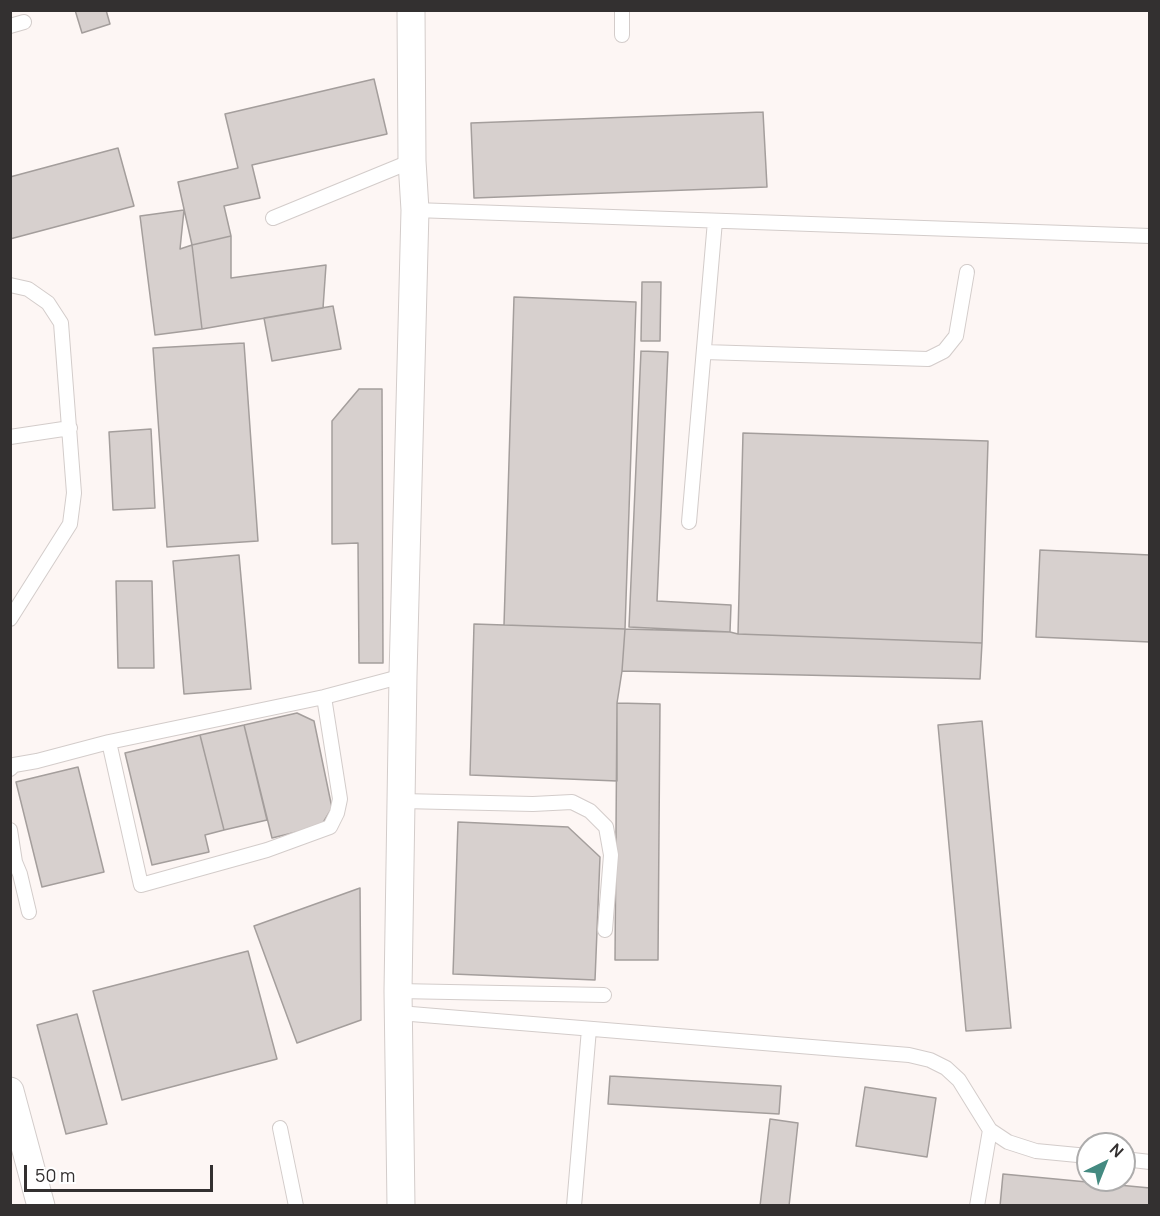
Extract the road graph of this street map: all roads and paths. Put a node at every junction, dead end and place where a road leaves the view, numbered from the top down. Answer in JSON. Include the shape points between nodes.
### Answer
{"nodes":[{"id":1,"x":411,"y":10,"type":"edge"},
{"id":2,"x":622,"y":10,"type":"edge"},
{"id":3,"x":622,"y":35,"type":"dead end"},
{"id":4,"x":412,"y":161,"type":"junction"},
{"id":5,"x":415,"y":210,"type":"junction"},
{"id":6,"x":273,"y":218,"type":"dead end"},
{"id":7,"x":715,"y":221,"type":"junction"},
{"id":8,"x":1149,"y":236,"type":"edge"},
{"id":9,"x":967,"y":272,"type":"dead end"},
{"id":10,"x":10,"y":285,"type":"edge"},
{"id":11,"x":704,"y":352,"type":"junction"},
{"id":12,"x":70,"y":428,"type":"junction"},
{"id":13,"x":10,"y":436,"type":"edge"},
{"id":14,"x":689,"y":522,"type":"dead end"},
{"id":15,"x":10,"y":619,"type":"edge"},
{"id":16,"x":403,"y":676,"type":"junction"},
{"id":17,"x":324,"y":697,"type":"junction"},
{"id":18,"x":109,"y":742,"type":"junction"},
{"id":19,"x":10,"y":769,"type":"edge"},
{"id":20,"x":402,"y":801,"type":"junction"},
{"id":21,"x":10,"y":830,"type":"edge"},
{"id":22,"x":29,"y":912,"type":"dead end"},
{"id":23,"x":605,"y":930,"type":"dead end"},
{"id":24,"x":604,"y":995,"type":"dead end"},
{"id":25,"x":399,"y":1002,"type":"junction"},
{"id":26,"x":589,"y":1029,"type":"junction"},
{"id":27,"x":10,"y":1091,"type":"edge"},
{"id":28,"x":280,"y":1128,"type":"dead end"},
{"id":29,"x":990,"y":1130,"type":"junction"},
{"id":30,"x":1076,"y":1155,"type":"edge"},
{"id":31,"x":295,"y":1202,"type":"edge"},
{"id":32,"x":41,"y":1206,"type":"edge"},
{"id":33,"x":281,"y":1206,"type":"edge"},
{"id":34,"x":401,"y":1206,"type":"edge"},
{"id":35,"x":574,"y":1206,"type":"edge"},
{"id":36,"x":978,"y":1206,"type":"edge"}],
"edges":[{"from":1,"to":4,"type":"street"},
{"from":2,"to":3,"type":"lane"},
{"from":4,"to":5,"type":"street"},
{"from":4,"to":6,"type":"lane"},
{"from":5,"to":7,"type":"lane"},
{"from":5,"to":16,"type":"street"},
{"from":7,"to":8,"type":"lane"},
{"from":7,"to":11,"type":"lane"},
{"from":9,"to":11,"type":"lane","via":[[956,336],[944,351],[928,359]]},
{"from":10,"to":12,"type":"lane","via":[[28,289],[48,303],[61,323]]},
{"from":11,"to":14,"type":"lane"},
{"from":12,"to":13,"type":"lane"},
{"from":12,"to":15,"type":"lane","via":[[75,493],[70,524]]},
{"from":16,"to":17,"type":"lane"},
{"from":16,"to":20,"type":"street"},
{"from":17,"to":18,"type":"lane"},
{"from":17,"to":18,"type":"lane","via":[[340,799],[330,827],[267,850],[141,885]]},
{"from":18,"to":19,"type":"lane"},
{"from":20,"to":23,"type":"lane","via":[[572,802],[590,811],[606,826],[610,855]]},
{"from":20,"to":25,"type":"street"},
{"from":21,"to":22,"type":"lane"},
{"from":24,"to":25,"type":"lane"},
{"from":25,"to":26,"type":"lane"},
{"from":25,"to":34,"type":"street"},
{"from":26,"to":29,"type":"lane","via":[[909,1055],[930,1060],[959,1080]]},
{"from":26,"to":35,"type":"lane"},
{"from":27,"to":32,"type":"street"},
{"from":28,"to":31,"type":"lane"},
{"from":29,"to":30,"type":"lane","via":[[1008,1142],[1036,1151]]},
{"from":29,"to":36,"type":"lane"},
{"from":31,"to":33,"type":"lane"}]}
